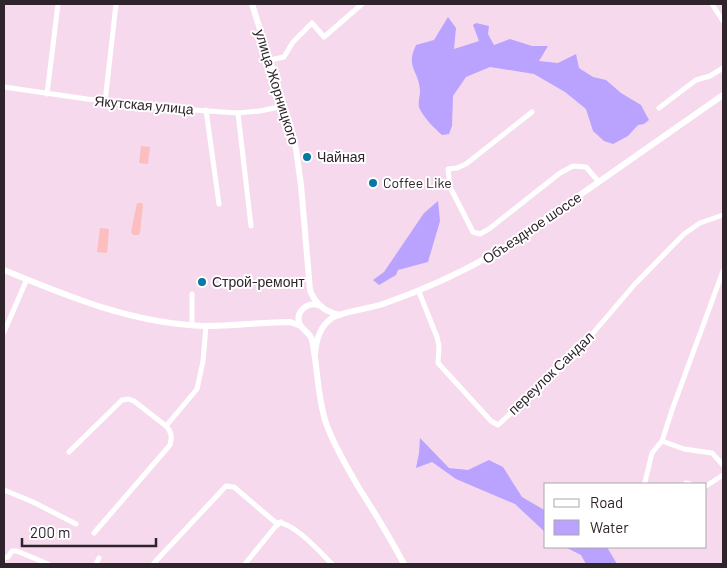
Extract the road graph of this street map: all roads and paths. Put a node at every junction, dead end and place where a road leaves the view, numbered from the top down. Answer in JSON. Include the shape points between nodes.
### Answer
{"nodes":[{"id":1,"x":58,"y":4,"type":"edge"},
{"id":2,"x":116,"y":4,"type":"edge"},
{"id":3,"x":252,"y":4,"type":"edge"},
{"id":4,"x":362,"y":4,"type":"edge"},
{"id":5,"x":712,"y":4,"type":"edge"},
{"id":6,"x":723,"y":21,"type":"edge"},
{"id":7,"x":270,"y":60,"type":"junction"},
{"id":8,"x":723,"y":68,"type":"edge"},
{"id":9,"x":4,"y":87,"type":"edge"},
{"id":10,"x":47,"y":94,"type":"junction"},
{"id":11,"x":723,"y":95,"type":"edge"},
{"id":12,"x":105,"y":102,"type":"junction"},
{"id":13,"x":284,"y":106,"type":"junction"},
{"id":14,"x":659,"y":108,"type":"dead end"},
{"id":15,"x":206,"y":110,"type":"junction"},
{"id":16,"x":532,"y":112,"type":"dead end"},
{"id":17,"x":238,"y":113,"type":"junction"},
{"id":18,"x":599,"y":182,"type":"junction"},
{"id":19,"x":219,"y":204,"type":"dead end"},
{"id":20,"x":723,"y":215,"type":"edge"},
{"id":21,"x":251,"y":226,"type":"dead end"},
{"id":22,"x":4,"y":270,"type":"edge"},
{"id":23,"x":723,"y":271,"type":"edge"},
{"id":24,"x":26,"y":280,"type":"junction"},
{"id":25,"x":310,"y":290,"type":"junction"},
{"id":26,"x":419,"y":292,"type":"junction"},
{"id":27,"x":192,"y":294,"type":"dead end"},
{"id":28,"x":322,"y":307,"type":"junction"},
{"id":29,"x":301,"y":311,"type":"junction"},
{"id":30,"x":341,"y":315,"type":"junction"},
{"id":31,"x":282,"y":322,"type":"junction"},
{"id":32,"x":192,"y":325,"type":"junction"},
{"id":33,"x":206,"y":326,"type":"junction"},
{"id":34,"x":324,"y":327,"type":"junction"},
{"id":35,"x":304,"y":329,"type":"junction"},
{"id":36,"x":4,"y":332,"type":"edge"},
{"id":37,"x":314,"y":354,"type":"junction"},
{"id":38,"x":166,"y":426,"type":"junction"},
{"id":39,"x":662,"y":441,"type":"junction"},
{"id":40,"x":69,"y":452,"type":"dead end"},
{"id":41,"x":723,"y":465,"type":"edge"},
{"id":42,"x":723,"y":475,"type":"edge"},
{"id":43,"x":645,"y":482,"type":"dead end"},
{"id":44,"x":707,"y":485,"type":"edge"},
{"id":45,"x":4,"y":490,"type":"edge"},
{"id":46,"x":282,"y":522,"type":"junction"},
{"id":47,"x":76,"y":524,"type":"dead end"},
{"id":48,"x":94,"y":533,"type":"dead end"},
{"id":49,"x":4,"y":558,"type":"edge"},
{"id":50,"x":154,"y":563,"type":"dead end"},
{"id":51,"x":48,"y":564,"type":"edge"},
{"id":52,"x":245,"y":564,"type":"edge"},
{"id":53,"x":332,"y":564,"type":"edge"},
{"id":54,"x":404,"y":564,"type":"edge"}],
"edges":[{"from":1,"to":10,"type":"street"},
{"from":2,"to":12,"type":"street"},
{"from":3,"to":7,"type":"main road","name":"улица Жорницкого"},
{"from":4,"to":7,"type":"street","via":[[324,37],[312,24],[292,42],[284,57]]},
{"from":5,"to":6,"type":"street"},
{"from":7,"to":13,"type":"main road","name":"улица Жорницкого"},
{"from":8,"to":14,"type":"street","via":[[696,80]]},
{"from":9,"to":10,"type":"street","name":"Якутская улица"},
{"from":10,"to":12,"type":"street","name":"Якутская улица"},
{"from":11,"to":18,"type":"main road","name":"Объездное шоссе"},
{"from":12,"to":15,"type":"street","name":"Якутская улица"},
{"from":13,"to":17,"type":"street","name":"Якутская улица"},
{"from":13,"to":25,"type":"main road","name":"улица Жорницкого","via":[[300,175]]},
{"from":15,"to":17,"type":"street","name":"Якутская улица"},
{"from":15,"to":19,"type":"street"},
{"from":16,"to":18,"type":"street","via":[[466,164],[448,169],[450,188],[473,232],[480,234],[489,229],[573,166],[586,167]]},
{"from":17,"to":21,"type":"street"},
{"from":18,"to":26,"type":"main road","name":"Объездное шоссе","via":[[507,246]]},
{"from":20,"to":26,"type":"street","name":"переулок Сандал","via":[[700,223],[684,234],[576,352],[498,425],[438,363],[437,337]]},
{"from":22,"to":24,"type":"main road"},
{"from":23,"to":39,"type":"street"},
{"from":24,"to":32,"type":"main road","via":[[131,316]]},
{"from":24,"to":36,"type":"street"},
{"from":25,"to":28,"type":"main road","via":[[314,301]]},
{"from":25,"to":29,"type":"main road","name":"улица Жорницкого","via":[[309,302]]},
{"from":26,"to":30,"type":"main road","name":"Объездное шоссе"},
{"from":27,"to":32,"type":"street"},
{"from":28,"to":29,"type":"main road","via":[[310,304]]},
{"from":28,"to":30,"type":"main road","via":[[331,314]]},
{"from":28,"to":34,"type":"main road","via":[[328,319]]},
{"from":29,"to":31,"type":"main road"},
{"from":29,"to":35,"type":"main road","via":[[299,322]]},
{"from":30,"to":34,"type":"main road","name":"Объездное шоссе","via":[[331,318]]},
{"from":31,"to":33,"type":"main road"},
{"from":31,"to":35,"type":"main road"},
{"from":32,"to":33,"type":"main road"},
{"from":33,"to":38,"type":"street","via":[[197,389]]},
{"from":34,"to":35,"type":"main road","via":[[315,333]]},
{"from":34,"to":37,"type":"main road","via":[[316,337]]},
{"from":35,"to":37,"type":"main road","via":[[312,337]]},
{"from":37,"to":54,"type":"main road","via":[[322,410],[333,441]]},
{"from":38,"to":40,"type":"street","via":[[134,401],[122,400]]},
{"from":38,"to":48,"type":"street","via":[[172,438],[170,445]]},
{"from":39,"to":41,"type":"street","via":[[684,449],[712,453]]},
{"from":39,"to":43,"type":"street","via":[[652,453]]},
{"from":42,"to":44,"type":"street"},
{"from":45,"to":47,"type":"street"},
{"from":46,"to":50,"type":"street","via":[[275,522],[234,486],[226,486]]},
{"from":46,"to":52,"type":"street"},
{"from":46,"to":53,"type":"street"},
{"from":49,"to":51,"type":"street","via":[[17,551]]}]}
